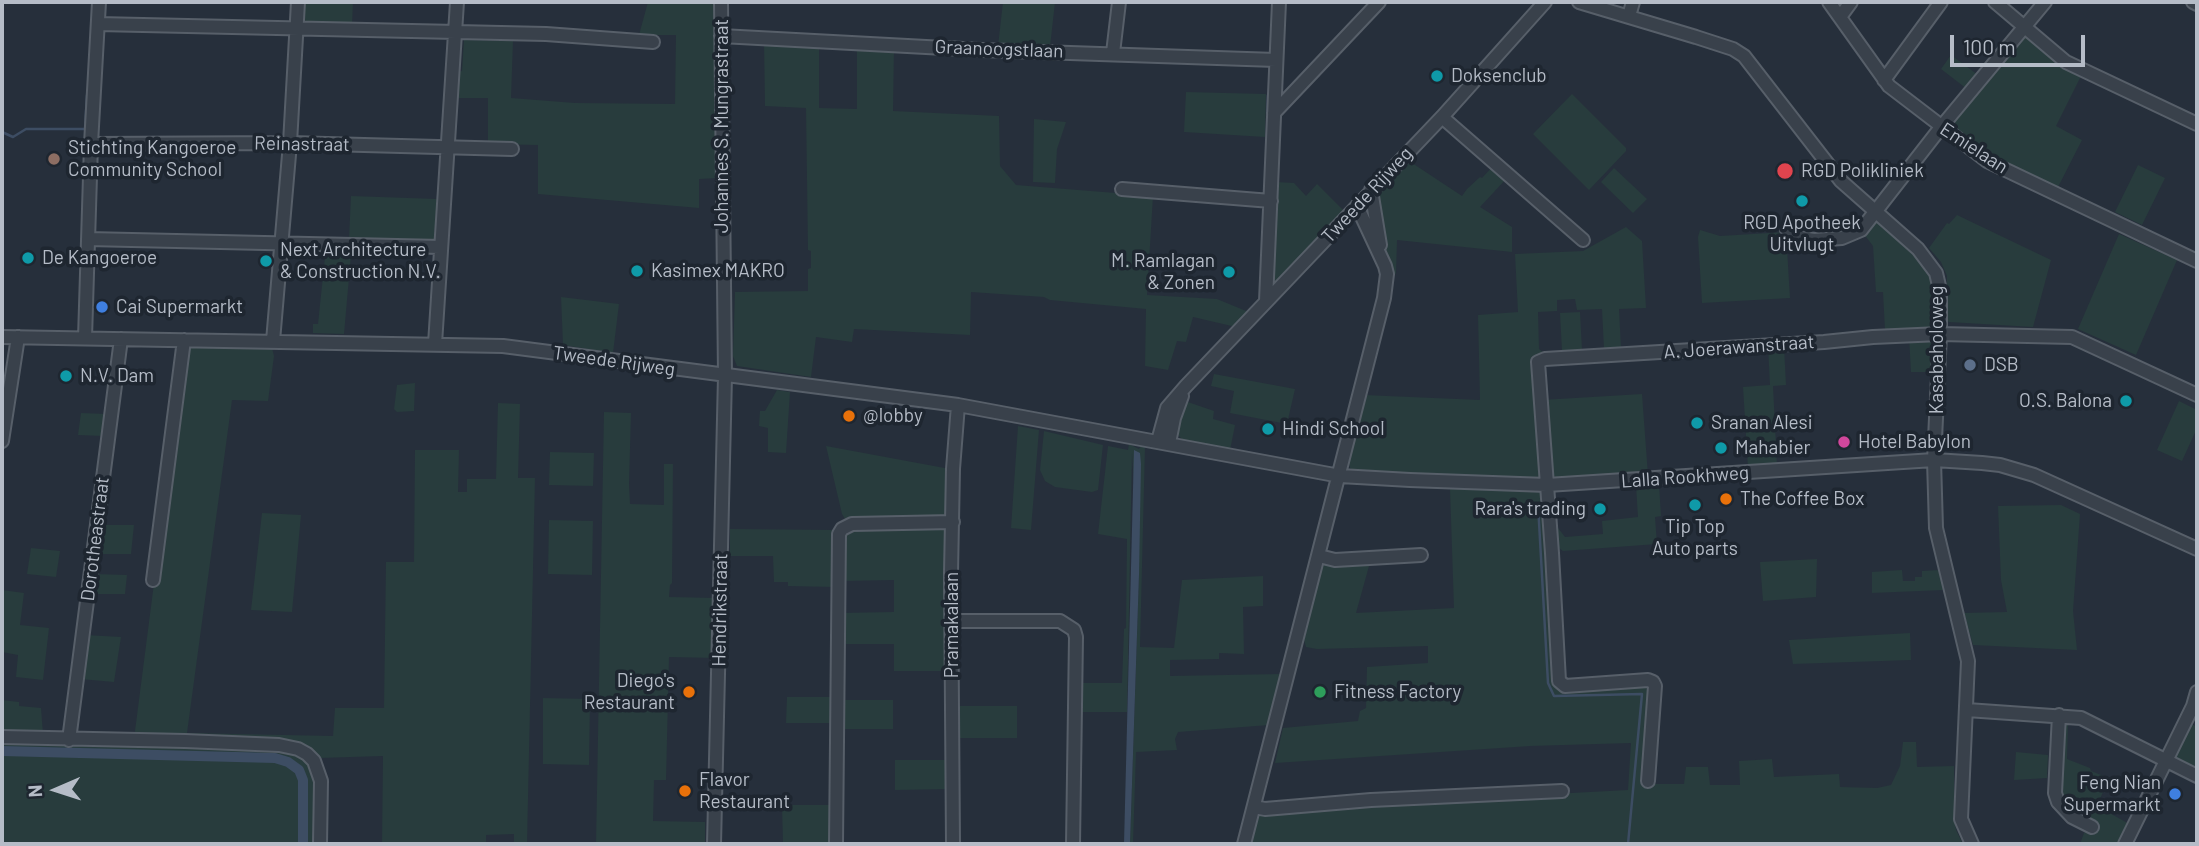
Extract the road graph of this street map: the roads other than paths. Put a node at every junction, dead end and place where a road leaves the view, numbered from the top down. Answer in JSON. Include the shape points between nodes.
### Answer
{"nodes":[{"id":1,"x":99,"y":2,"type":"edge"},
{"id":2,"x":298,"y":2,"type":"edge"},
{"id":3,"x":457,"y":2,"type":"edge"},
{"id":4,"x":721,"y":2,"type":"edge"},
{"id":5,"x":1119,"y":2,"type":"edge"},
{"id":6,"x":1279,"y":2,"type":"edge"},
{"id":7,"x":1379,"y":2,"type":"edge"},
{"id":8,"x":1545,"y":2,"type":"edge"},
{"id":9,"x":1578,"y":2,"type":"edge"},
{"id":10,"x":1633,"y":2,"type":"edge"},
{"id":11,"x":1829,"y":2,"type":"edge"},
{"id":12,"x":1851,"y":2,"type":"edge"},
{"id":13,"x":1941,"y":2,"type":"edge"},
{"id":14,"x":1995,"y":2,"type":"edge"},
{"id":15,"x":2045,"y":2,"type":"edge"},
{"id":16,"x":1629,"y":16,"type":"junction"},
{"id":17,"x":1840,"y":17,"type":"junction"},
{"id":18,"x":98,"y":24,"type":"junction"},
{"id":19,"x":297,"y":27,"type":"junction"},
{"id":20,"x":2024,"y":27,"type":"junction"},
{"id":21,"x":456,"y":31,"type":"junction"},
{"id":22,"x":721,"y":36,"type":"junction"},
{"id":23,"x":653,"y":42,"type":"dead end"},
{"id":24,"x":1113,"y":53,"type":"junction"},
{"id":25,"x":1276,"y":60,"type":"junction"},
{"id":26,"x":1884,"y":79,"type":"junction"},
{"id":27,"x":1274,"y":113,"type":"junction"},
{"id":28,"x":1442,"y":117,"type":"junction"},
{"id":29,"x":2197,"y":124,"type":"edge"},
{"id":30,"x":1942,"y":127,"type":"junction"},
{"id":31,"x":290,"y":143,"type":"junction"},
{"id":32,"x":91,"y":144,"type":"junction"},
{"id":33,"x":447,"y":148,"type":"junction"},
{"id":34,"x":512,"y":149,"type":"dead end"},
{"id":35,"x":1122,"y":189,"type":"dead end"},
{"id":36,"x":1371,"y":190,"type":"junction"},
{"id":37,"x":1271,"y":201,"type":"junction"},
{"id":38,"x":1357,"y":206,"type":"junction"},
{"id":39,"x":1876,"y":210,"type":"junction"},
{"id":40,"x":1787,"y":230,"type":"dead end"},
{"id":41,"x":88,"y":239,"type":"junction"},
{"id":42,"x":1583,"y":240,"type":"dead end"},
{"id":43,"x":282,"y":243,"type":"junction"},
{"id":44,"x":441,"y":247,"type":"junction"},
{"id":45,"x":1383,"y":260,"type":"junction"},
{"id":46,"x":2197,"y":261,"type":"edge"},
{"id":47,"x":1266,"y":301,"type":"junction"},
{"id":48,"x":1940,"y":334,"type":"junction"},
{"id":49,"x":2,"y":337,"type":"edge"},
{"id":50,"x":18,"y":337,"type":"junction"},
{"id":51,"x":85,"y":338,"type":"junction"},
{"id":52,"x":121,"y":340,"type":"junction"},
{"id":53,"x":184,"y":340,"type":"junction"},
{"id":54,"x":273,"y":341,"type":"junction"},
{"id":55,"x":435,"y":344,"type":"junction"},
{"id":56,"x":725,"y":376,"type":"junction"},
{"id":57,"x":2197,"y":395,"type":"edge"},
{"id":58,"x":958,"y":405,"type":"junction"},
{"id":59,"x":2,"y":441,"type":"edge"},
{"id":60,"x":1163,"y":442,"type":"junction"},
{"id":61,"x":1934,"y":460,"type":"junction"},
{"id":62,"x":1340,"y":476,"type":"junction"},
{"id":63,"x":1547,"y":485,"type":"junction"},
{"id":64,"x":953,"y":522,"type":"junction"},
{"id":65,"x":2197,"y":549,"type":"edge"},
{"id":66,"x":1421,"y":555,"type":"dead end"},
{"id":67,"x":1319,"y":556,"type":"junction"},
{"id":68,"x":153,"y":580,"type":"dead end"},
{"id":69,"x":953,"y":621,"type":"junction"},
{"id":70,"x":2197,"y":692,"type":"edge"},
{"id":71,"x":1967,"y":710,"type":"junction"},
{"id":72,"x":2059,"y":715,"type":"junction"},
{"id":73,"x":2,"y":737,"type":"edge"},
{"id":74,"x":69,"y":740,"type":"junction"},
{"id":75,"x":2166,"y":760,"type":"junction"},
{"id":76,"x":2197,"y":776,"type":"edge"},
{"id":77,"x":1648,"y":781,"type":"dead end"},
{"id":78,"x":1562,"y":791,"type":"dead end"},
{"id":79,"x":1254,"y":807,"type":"junction"},
{"id":80,"x":2092,"y":827,"type":"dead end"},
{"id":81,"x":320,"y":844,"type":"edge"},
{"id":82,"x":714,"y":844,"type":"edge"},
{"id":83,"x":836,"y":844,"type":"edge"},
{"id":84,"x":953,"y":844,"type":"edge"},
{"id":85,"x":1073,"y":844,"type":"edge"},
{"id":86,"x":1244,"y":844,"type":"edge"},
{"id":87,"x":1972,"y":844,"type":"edge"},
{"id":88,"x":2126,"y":844,"type":"edge"}],
"edges":[{"from":1,"to":18,"type":"street"},
{"from":2,"to":19,"type":"street"},
{"from":3,"to":21,"type":"street"},
{"from":4,"to":22,"type":"street","name":"Johannes S. Mungrastraat"},
{"from":5,"to":24,"type":"street"},
{"from":6,"to":25,"type":"street"},
{"from":7,"to":27,"type":"street"},
{"from":8,"to":28,"type":"street","name":"Tweede Rijweg"},
{"from":9,"to":16,"type":"street","name":"Kasabaholoweg"},
{"from":10,"to":16,"type":"street"},
{"from":11,"to":17,"type":"street","name":"Emielaan"},
{"from":12,"to":17,"type":"street"},
{"from":13,"to":26,"type":"street"},
{"from":14,"to":20,"type":"street"},
{"from":15,"to":20,"type":"street"},
{"from":16,"to":39,"type":"street","name":"Kasabaholoweg","via":[[1744,56],[1841,181]]},
{"from":17,"to":26,"type":"street","name":"Emielaan"},
{"from":18,"to":19,"type":"street"},
{"from":18,"to":32,"type":"street"},
{"from":19,"to":21,"type":"street"},
{"from":19,"to":31,"type":"street"},
{"from":20,"to":29,"type":"street","via":[[2066,62]]},
{"from":20,"to":30,"type":"street"},
{"from":21,"to":23,"type":"street"},
{"from":21,"to":33,"type":"street"},
{"from":22,"to":24,"type":"street","name":"Graanoogstlaan"},
{"from":22,"to":56,"type":"street","name":"Johannes S. Mungrastraat"},
{"from":24,"to":25,"type":"street","name":"Graanoogstlaan"},
{"from":25,"to":27,"type":"street"},
{"from":26,"to":30,"type":"street","name":"Emielaan"},
{"from":27,"to":37,"type":"street"},
{"from":28,"to":36,"type":"street","name":"Tweede Rijweg"},
{"from":28,"to":42,"type":"street"},
{"from":30,"to":39,"type":"street"},
{"from":30,"to":46,"type":"street","name":"Emielaan","via":[[1987,161]]},
{"from":31,"to":32,"type":"street","name":"Reinastraat"},
{"from":31,"to":33,"type":"street","name":"Reinastraat"},
{"from":31,"to":43,"type":"street"},
{"from":32,"to":41,"type":"street"},
{"from":33,"to":34,"type":"street","name":"Reinastraat"},
{"from":33,"to":44,"type":"street"},
{"from":35,"to":37,"type":"street"},
{"from":36,"to":38,"type":"street","name":"Tweede Rijweg"},
{"from":36,"to":45,"type":"street"},
{"from":37,"to":47,"type":"street"},
{"from":38,"to":45,"type":"street"},
{"from":38,"to":47,"type":"street","name":"Tweede Rijweg"},
{"from":39,"to":40,"type":"street","via":[[1861,230],[1842,239],[1801,238]]},
{"from":39,"to":48,"type":"street","name":"Kasabaholoweg","via":[[1918,248],[1936,273]]},
{"from":41,"to":43,"type":"street"},
{"from":41,"to":51,"type":"street"},
{"from":43,"to":44,"type":"street"},
{"from":43,"to":54,"type":"street"},
{"from":44,"to":55,"type":"street"},
{"from":45,"to":62,"type":"street","via":[[1387,274],[1384,298]]},
{"from":47,"to":60,"type":"street","name":"Tweede Rijweg","via":[[1167,408]]},
{"from":48,"to":57,"type":"street","name":"A. Joerawanstraat","via":[[2072,337]]},
{"from":48,"to":61,"type":"street","name":"Kasabaholoweg"},
{"from":48,"to":63,"type":"street","name":"A. Joerawanstraat","via":[[1545,359],[1538,362]]},
{"from":49,"to":50,"type":"street","name":"Tweede Rijweg"},
{"from":50,"to":51,"type":"street","name":"Tweede Rijweg"},
{"from":50,"to":59,"type":"street"},
{"from":51,"to":52,"type":"street","name":"Tweede Rijweg"},
{"from":52,"to":53,"type":"street","name":"Tweede Rijweg"},
{"from":52,"to":74,"type":"street","name":"Dorotheastraat"},
{"from":53,"to":54,"type":"street","name":"Tweede Rijweg"},
{"from":53,"to":68,"type":"street"},
{"from":54,"to":55,"type":"street","name":"Tweede Rijweg"},
{"from":55,"to":56,"type":"street","name":"Tweede Rijweg","via":[[503,346]]},
{"from":56,"to":58,"type":"street","name":"Tweede Rijweg"},
{"from":56,"to":82,"type":"street","name":"Hendrikstraat"},
{"from":58,"to":60,"type":"street","name":"Tweede Rijweg"},
{"from":58,"to":64,"type":"street","name":"Pramakalaan"},
{"from":60,"to":62,"type":"street","name":"Lalla Rookhweg"},
{"from":61,"to":63,"type":"street","name":"Lalla Rookhweg"},
{"from":61,"to":65,"type":"street","name":"Lalla Rookhweg","via":[[2000,465],[2034,475]]},
{"from":61,"to":71,"type":"street","name":"Kasabaholoweg","via":[[1936,528],[1968,661]]},
{"from":62,"to":63,"type":"street","name":"Lalla Rookhweg"},
{"from":62,"to":67,"type":"street"},
{"from":63,"to":77,"type":"street","via":[[1559,681],[1565,686],[1653,682]]},
{"from":64,"to":69,"type":"street","name":"Pramakalaan"},
{"from":64,"to":83,"type":"street","via":[[852,524],[839,534]]},
{"from":66,"to":67,"type":"street","via":[[1335,560]]},
{"from":67,"to":79,"type":"street"},
{"from":69,"to":84,"type":"street","name":"Pramakalaan"},
{"from":69,"to":85,"type":"street","via":[[1060,621],[1074,630]]},
{"from":70,"to":75,"type":"street"},
{"from":71,"to":72,"type":"street"},
{"from":71,"to":87,"type":"street","name":"Kasabaholoweg","via":[[1961,820]]},
{"from":72,"to":75,"type":"street","via":[[2081,718]]},
{"from":72,"to":80,"type":"street","via":[[2055,793],[2072,817]]},
{"from":73,"to":74,"type":"street"},
{"from":74,"to":81,"type":"street","via":[[298,749],[313,761],[321,781]]},
{"from":75,"to":76,"type":"street"},
{"from":75,"to":88,"type":"street"},
{"from":78,"to":79,"type":"street"},
{"from":79,"to":86,"type":"street"}]}
